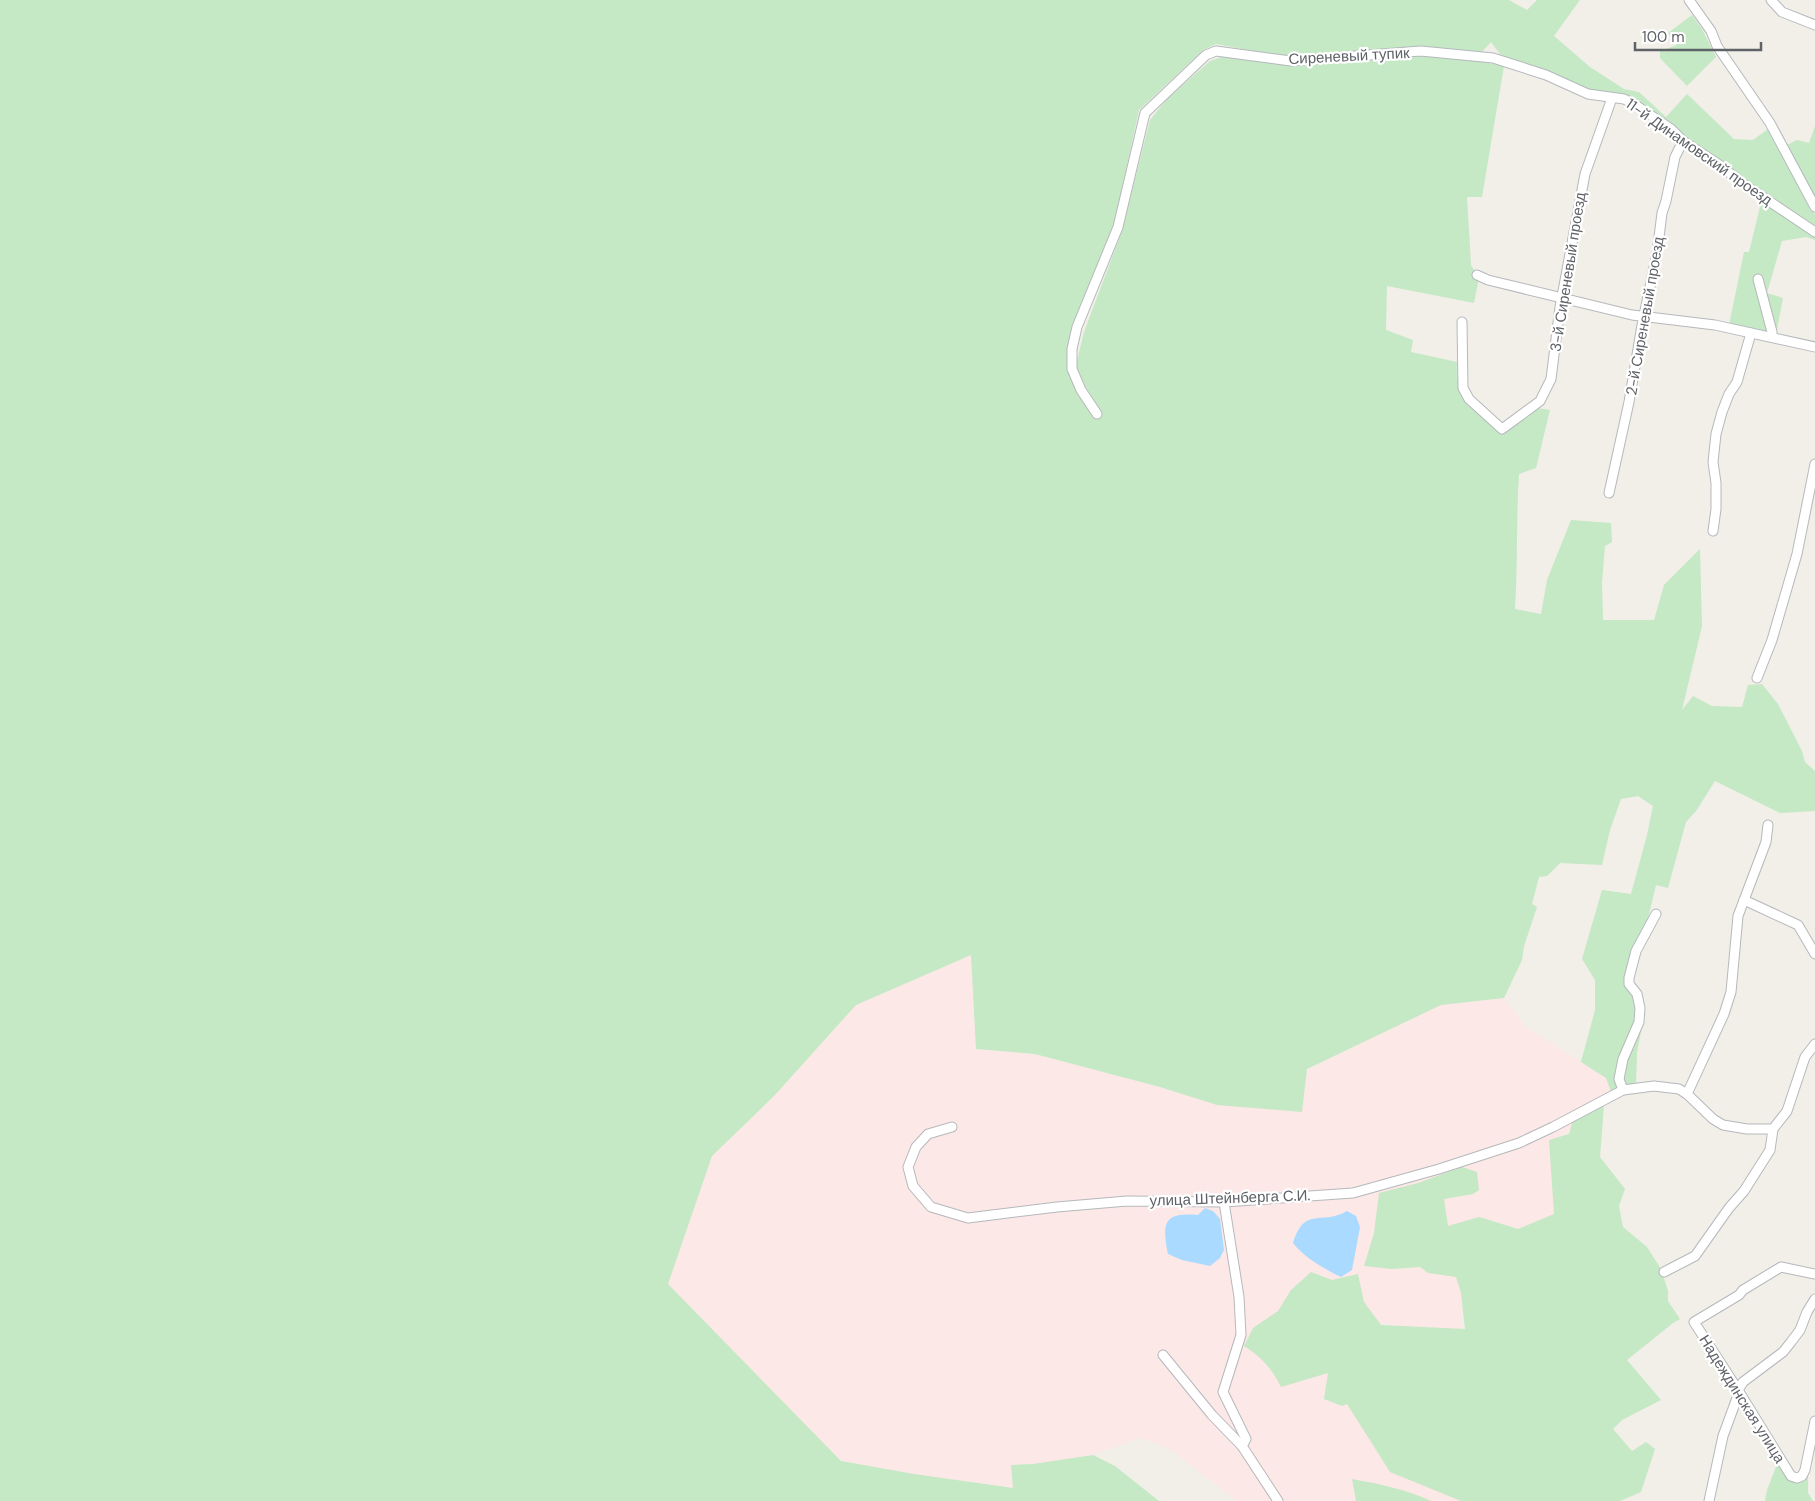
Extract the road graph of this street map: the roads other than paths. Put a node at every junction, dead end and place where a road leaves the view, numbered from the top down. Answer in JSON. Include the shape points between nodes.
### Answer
{"nodes":[{"id":1,"x":1689,"y":0,"type":"edge"},
{"id":2,"x":1771,"y":0,"type":"edge"},
{"id":3,"x":1815,"y":25,"type":"edge"},
{"id":4,"x":1493,"y":58,"type":"joint"},
{"id":5,"x":1612,"y":98,"type":"junction"},
{"id":6,"x":1683,"y":140,"type":"junction"},
{"id":7,"x":1815,"y":206,"type":"edge"},
{"id":8,"x":1815,"y":232,"type":"edge"},
{"id":9,"x":1478,"y":275,"type":"dead end"},
{"id":10,"x":1758,"y":279,"type":"dead end"},
{"id":11,"x":1562,"y":299,"type":"junction"},
{"id":12,"x":1644,"y":317,"type":"junction"},
{"id":13,"x":1462,"y":322,"type":"dead end"},
{"id":14,"x":1751,"y":333,"type":"junction"},
{"id":15,"x":1772,"y":337,"type":"junction"},
{"id":16,"x":1815,"y":347,"type":"edge"},
{"id":17,"x":1097,"y":414,"type":"dead end"},
{"id":18,"x":1815,"y":464,"type":"edge"},
{"id":19,"x":1608,"y":493,"type":"dead end"},
{"id":20,"x":1714,"y":531,"type":"dead end"},
{"id":21,"x":1757,"y":678,"type":"dead end"},
{"id":22,"x":1768,"y":825,"type":"dead end"},
{"id":23,"x":1744,"y":900,"type":"junction"},
{"id":24,"x":1656,"y":914,"type":"dead end"},
{"id":25,"x":1815,"y":954,"type":"edge"},
{"id":26,"x":1815,"y":1044,"type":"edge"},
{"id":27,"x":1623,"y":1090,"type":"junction"},
{"id":28,"x":1687,"y":1094,"type":"junction"},
{"id":29,"x":952,"y":1127,"type":"dead end"},
{"id":30,"x":1773,"y":1129,"type":"junction"},
{"id":31,"x":1224,"y":1202,"type":"junction"},
{"id":32,"x":1664,"y":1272,"type":"dead end"},
{"id":33,"x":1815,"y":1274,"type":"edge"},
{"id":34,"x":1815,"y":1299,"type":"edge"},
{"id":35,"x":1164,"y":1355,"type":"dead end"},
{"id":36,"x":1738,"y":1390,"type":"junction"},
{"id":37,"x":1815,"y":1421,"type":"edge"},
{"id":38,"x":1242,"y":1446,"type":"junction"},
{"id":39,"x":1278,"y":1501,"type":"edge"},
{"id":40,"x":1709,"y":1501,"type":"edge"}],
"edges":[{"from":1,"to":7,"type":"street","via":[[1770,123]]},
{"from":2,"to":3,"type":"street","via":[[1782,12]]},
{"from":4,"to":5,"type":"street","name":"11-й Динамовский проезд","via":[[1546,75],[1588,94]]},
{"from":4,"to":17,"type":"street","name":"Сиреневый тупик","via":[[1421,51],[1291,61],[1216,51],[1206,55],[1145,113],[1118,227],[1077,327],[1072,369]]},
{"from":5,"to":6,"type":"street","name":"11-й Динамовский проезд","via":[[1634,104]]},
{"from":5,"to":11,"type":"street","name":"3-й Сиреневый проезд","via":[[1584,174]]},
{"from":6,"to":8,"type":"street","name":"11-й Динамовский проезд"},
{"from":6,"to":12,"type":"street","name":"2-й Сиреневый проезд","via":[[1675,157],[1662,213]]},
{"from":9,"to":11,"type":"street"},
{"from":10,"to":15,"type":"street"},
{"from":11,"to":12,"type":"street"},
{"from":11,"to":13,"type":"street","name":"3-й Сиреневый проезд","via":[[1552,379],[1540,402],[1502,429],[1469,399],[1463,388]]},
{"from":12,"to":14,"type":"street","via":[[1715,325]]},
{"from":12,"to":19,"type":"street","name":"2-й Сиреневый проезд","via":[[1630,402]]},
{"from":14,"to":15,"type":"street"},
{"from":14,"to":20,"type":"street","via":[[1737,382],[1729,394],[1716,434]]},
{"from":15,"to":16,"type":"street"},
{"from":18,"to":21,"type":"street","via":[[1797,554],[1772,640]]},
{"from":22,"to":23,"type":"street","via":[[1766,842]]},
{"from":23,"to":25,"type":"street","via":[[1798,925]]},
{"from":23,"to":28,"type":"street","via":[[1738,916],[1731,992]]},
{"from":24,"to":27,"type":"street","via":[[1636,951],[1629,978],[1640,1008],[1638,1022],[1623,1059],[1619,1079]]},
{"from":26,"to":30,"type":"street","via":[[1805,1057],[1787,1111]]},
{"from":27,"to":28,"type":"street","via":[[1654,1086],[1679,1089]]},
{"from":27,"to":31,"type":"street","name":"улица Штейнберга С.И.","via":[[1519,1142],[1382,1186],[1353,1193]]},
{"from":28,"to":30,"type":"street","via":[[1723,1125]]},
{"from":29,"to":31,"type":"street","name":"улица Штейнберга С.И.","via":[[928,1134],[916,1147],[908,1167],[913,1186],[931,1207],[968,1218],[1127,1201]]},
{"from":30,"to":32,"type":"street","via":[[1770,1150],[1761,1166],[1700,1250],[1695,1256]]},
{"from":31,"to":38,"type":"street","via":[[1242,1335],[1223,1392],[1246,1439]]},
{"from":33,"to":36,"type":"street","name":"Надеждинская улица","via":[[1781,1267],[1694,1322]]},
{"from":34,"to":36,"type":"street","via":[[1800,1330],[1783,1352],[1743,1382]]},
{"from":35,"to":38,"type":"street","via":[[1212,1415]]},
{"from":36,"to":37,"type":"street","name":"Надеждинская улица","via":[[1791,1476],[1797,1478],[1806,1470]]},
{"from":36,"to":40,"type":"street","via":[[1723,1436]]},
{"from":38,"to":39,"type":"street"}]}
